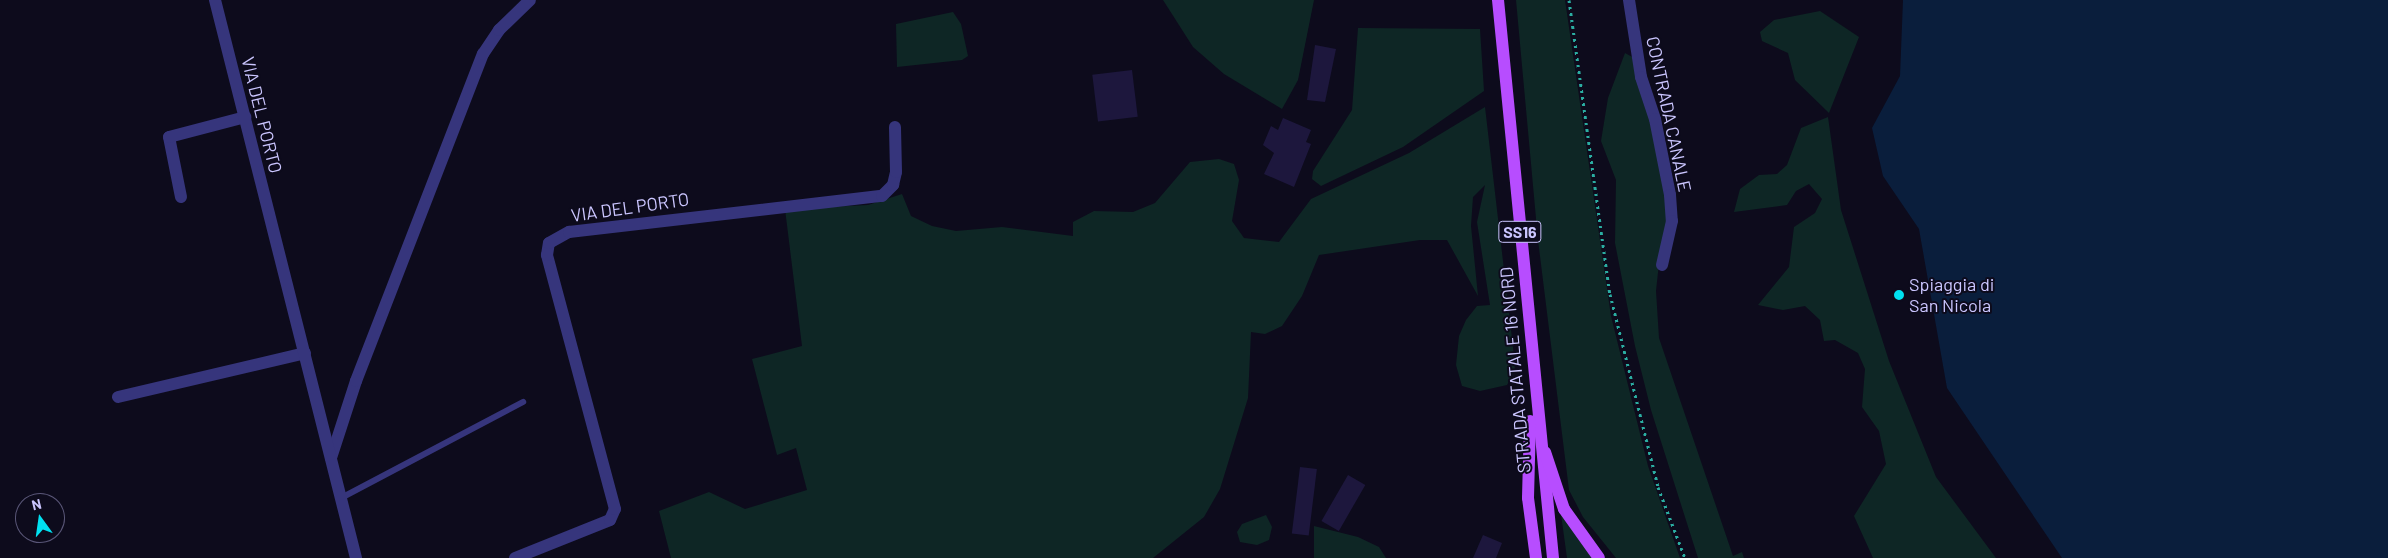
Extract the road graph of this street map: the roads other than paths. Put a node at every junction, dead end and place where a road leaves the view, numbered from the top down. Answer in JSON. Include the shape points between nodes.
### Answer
{"nodes":[{"id":1,"x":215,"y":0,"type":"edge"},
{"id":2,"x":530,"y":0,"type":"edge"},
{"id":3,"x":1498,"y":0,"type":"edge"},
{"id":4,"x":1629,"y":0,"type":"edge"},
{"id":5,"x":245,"y":117,"type":"junction"},
{"id":6,"x":895,"y":127,"type":"dead end"},
{"id":7,"x":181,"y":197,"type":"dead end"},
{"id":8,"x":1662,"y":265,"type":"dead end"},
{"id":9,"x":304,"y":353,"type":"junction"},
{"id":10,"x":1532,"y":361,"type":"junction"},
{"id":11,"x":118,"y":397,"type":"dead end"},
{"id":12,"x":523,"y":402,"type":"dead end"},
{"id":13,"x":1538,"y":431,"type":"junction"},
{"id":14,"x":331,"y":458,"type":"junction"},
{"id":15,"x":341,"y":498,"type":"junction"},
{"id":16,"x":356,"y":558,"type":"edge"},
{"id":17,"x":515,"y":558,"type":"edge"},
{"id":18,"x":1536,"y":558,"type":"edge"},
{"id":19,"x":1553,"y":558,"type":"edge"},
{"id":20,"x":1599,"y":558,"type":"edge"}],
"edges":[{"from":1,"to":5,"type":"street","name":"VIA DEL PORTO"},
{"from":2,"to":14,"type":"street","via":[[499,30],[483,54],[356,381]]},
{"from":3,"to":10,"type":"main road","name":"STRADA STATALE 16 NORD","number":"SS16"},
{"from":4,"to":8,"type":"street","name":"CONTRADA CANALE","via":[[1641,77],[1655,119],[1670,195],[1672,221]]},
{"from":5,"to":7,"type":"street","via":[[169,136]]},
{"from":5,"to":9,"type":"street","name":"VIA DEL PORTO"},
{"from":6,"to":17,"type":"street","name":"VIA DEL PORTO","via":[[896,172],[893,185],[882,196],[570,232],[549,243],[547,255],[615,509],[610,520]]},
{"from":9,"to":11,"type":"street"},
{"from":9,"to":14,"type":"street","name":"VIA DEL PORTO"},
{"from":10,"to":13,"type":"main road","name":"STRADA STATALE 16 NORD","number":"SS16"},
{"from":10,"to":18,"type":"main road","via":[[1528,498]]},
{"from":12,"to":15,"type":"lane"},
{"from":13,"to":19,"type":"main road","name":"STRADA STATALE 16 NORD","number":"SS16"},
{"from":13,"to":20,"type":"main road","via":[[1564,509]]},
{"from":14,"to":15,"type":"street","name":"VIA DEL PORTO"},
{"from":15,"to":16,"type":"street","name":"VIA DEL PORTO"}]}
